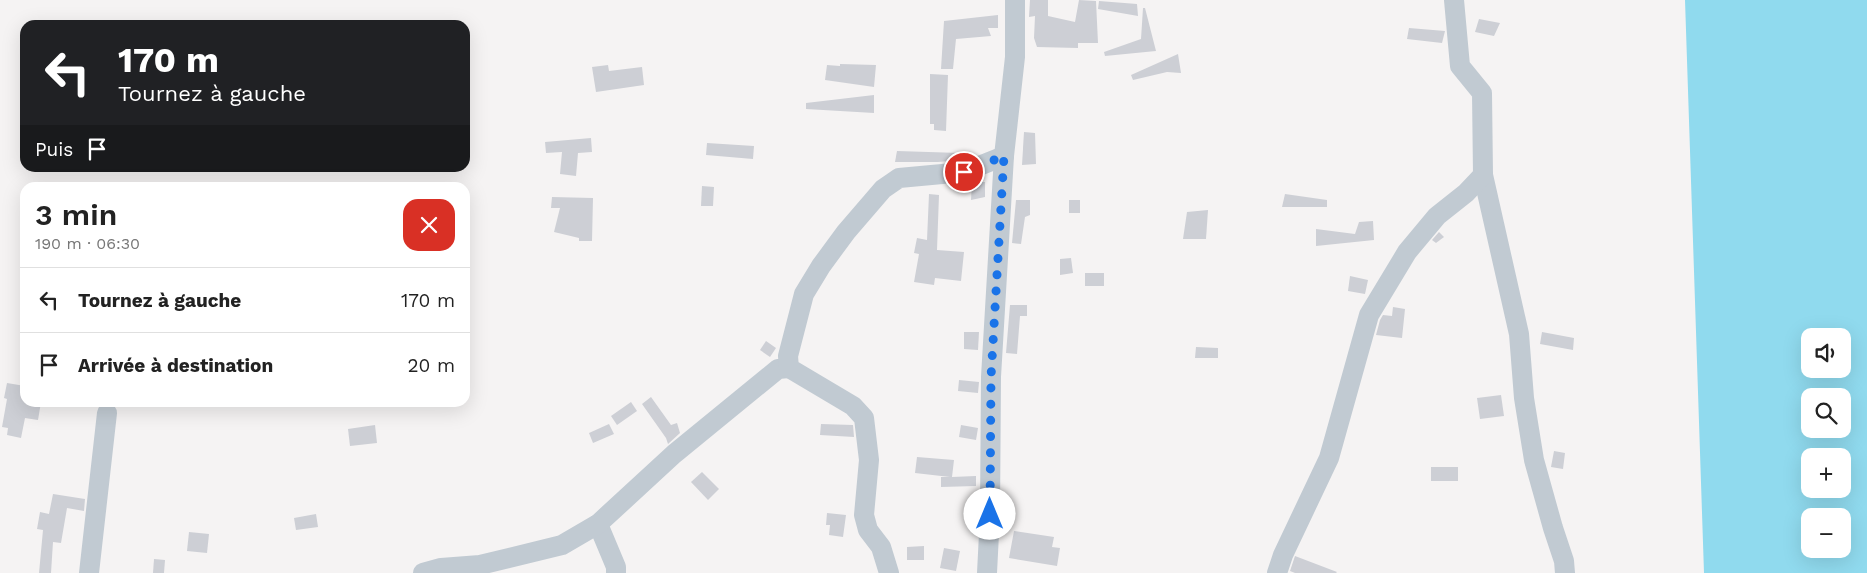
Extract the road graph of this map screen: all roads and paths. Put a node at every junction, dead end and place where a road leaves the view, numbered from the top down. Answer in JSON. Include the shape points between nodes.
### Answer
{"nodes":[{"id":1,"x":1015,"y":0,"type":"edge"},
{"id":2,"x":1454,"y":0,"type":"edge"},
{"id":3,"x":1004,"y":156,"type":"junction"},
{"id":4,"x":1483,"y":175,"type":"junction"},
{"id":5,"x":790,"y":368,"type":"junction"},
{"id":6,"x":107,"y":413,"type":"dead end"},
{"id":7,"x":598,"y":524,"type":"junction"},
{"id":8,"x":89,"y":573,"type":"edge"},
{"id":9,"x":423,"y":573,"type":"edge"},
{"id":10,"x":616,"y":573,"type":"edge"},
{"id":11,"x":889,"y":573,"type":"edge"},
{"id":12,"x":987,"y":573,"type":"edge"},
{"id":13,"x":1277,"y":573,"type":"edge"},
{"id":14,"x":1565,"y":573,"type":"edge"}],
"edges":[{"from":1,"to":3,"type":"street","via":[[1015,57]]},
{"from":2,"to":4,"type":"street","via":[[1460,66],[1482,93]]},
{"from":3,"to":5,"type":"street","via":[[964,172],[899,178],[883,189],[846,232],[804,294],[788,356]]},
{"from":3,"to":12,"type":"street","via":[[991,377]]},
{"from":4,"to":13,"type":"street","via":[[1437,216],[1407,252],[1369,315],[1329,458]]},
{"from":4,"to":14,"type":"street","via":[[1519,334],[1524,398],[1534,460]]},
{"from":5,"to":7,"type":"street","via":[[778,369],[681,448]]},
{"from":5,"to":11,"type":"street","via":[[853,406],[864,418],[869,460],[864,515],[868,530],[881,548]]},
{"from":6,"to":8,"type":"street"},
{"from":7,"to":9,"type":"street","via":[[562,545],[480,565]]},
{"from":7,"to":10,"type":"street"}]}
